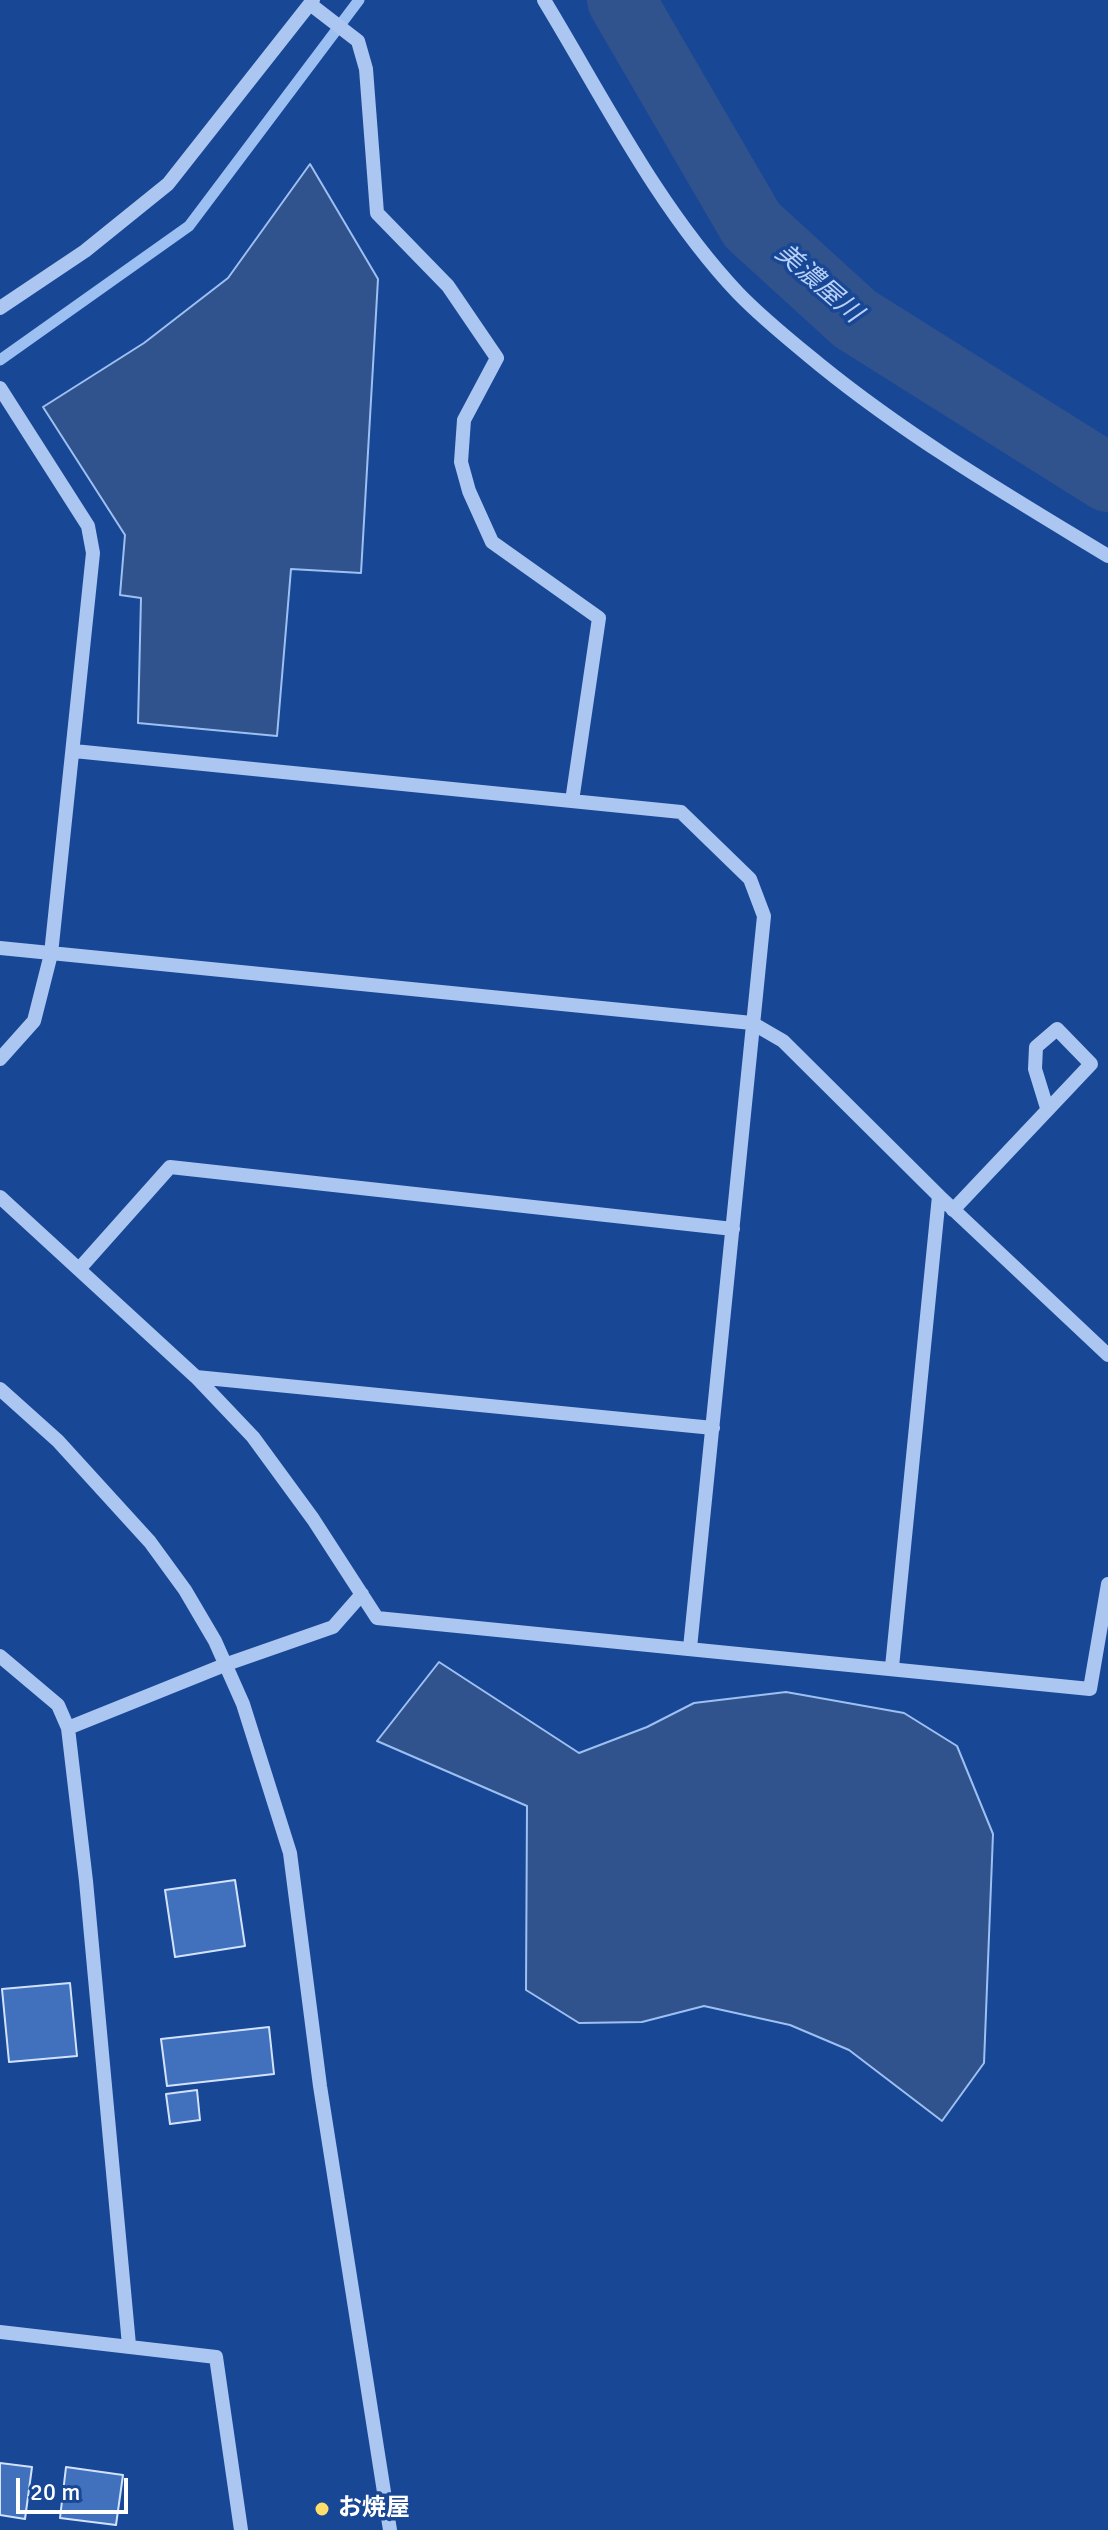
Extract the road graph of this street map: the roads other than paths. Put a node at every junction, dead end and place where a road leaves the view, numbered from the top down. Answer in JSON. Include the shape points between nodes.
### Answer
{"nodes":[{"id":1,"x":544,"y":0,"type":"edge"},
{"id":2,"x":315,"y":6,"type":"edge"},
{"id":3,"x":0,"y":308,"type":"edge"},
{"id":4,"x":0,"y":389,"type":"edge"},
{"id":5,"x":1108,"y":556,"type":"edge"},
{"id":6,"x":74,"y":751,"type":"junction"},
{"id":7,"x":572,"y":801,"type":"junction"},
{"id":8,"x":0,"y":948,"type":"edge"},
{"id":9,"x":51,"y":954,"type":"junction"},
{"id":10,"x":752,"y":1023,"type":"junction"},
{"id":11,"x":0,"y":1059,"type":"edge"},
{"id":12,"x":1047,"y":1108,"type":"junction"},
{"id":13,"x":939,"y":1196,"type":"junction"},
{"id":14,"x":0,"y":1197,"type":"edge"},
{"id":15,"x":953,"y":1210,"type":"junction"},
{"id":16,"x":733,"y":1229,"type":"junction"},
{"id":17,"x":80,"y":1268,"type":"junction"},
{"id":18,"x":1108,"y":1355,"type":"edge"},
{"id":19,"x":196,"y":1377,"type":"junction"},
{"id":20,"x":0,"y":1389,"type":"edge"},
{"id":21,"x":713,"y":1428,"type":"junction"},
{"id":22,"x":1108,"y":1584,"type":"edge"},
{"id":23,"x":362,"y":1594,"type":"junction"},
{"id":24,"x":690,"y":1648,"type":"junction"},
{"id":25,"x":0,"y":1656,"type":"edge"},
{"id":26,"x":227,"y":1664,"type":"junction"},
{"id":27,"x":892,"y":1667,"type":"junction"},
{"id":28,"x":68,"y":1728,"type":"junction"},
{"id":29,"x":0,"y":2332,"type":"edge"},
{"id":30,"x":129,"y":2345,"type":"junction"},
{"id":31,"x":241,"y":2530,"type":"edge"},
{"id":32,"x":390,"y":2530,"type":"edge"}],
"edges":[{"from":1,"to":5,"type":"street","via":[[655,186],[737,292],[895,422]]},
{"from":2,"to":3,"type":"street","via":[[168,184],[85,251]]},
{"from":2,"to":7,"type":"street","via":[[358,41],[366,69],[377,213],[448,286],[497,358],[464,420],[460,442],[478,513],[492,542],[599,618]]},
{"from":4,"to":6,"type":"street","via":[[88,526],[93,553]]},
{"from":6,"to":7,"type":"street"},
{"from":6,"to":9,"type":"street"},
{"from":7,"to":10,"type":"street","via":[[681,812],[750,879],[764,916]]},
{"from":8,"to":9,"type":"street"},
{"from":9,"to":10,"type":"street"},
{"from":9,"to":11,"type":"street","via":[[34,1021]]},
{"from":10,"to":13,"type":"street","via":[[783,1041]]},
{"from":10,"to":16,"type":"street"},
{"from":12,"to":12,"type":"street","via":[[1091,1064],[1057,1029],[1036,1047],[1035,1069]]},
{"from":12,"to":15,"type":"street"},
{"from":13,"to":15,"type":"street"},
{"from":13,"to":27,"type":"street"},
{"from":14,"to":17,"type":"street"},
{"from":15,"to":18,"type":"street"},
{"from":16,"to":17,"type":"street","via":[[170,1167]]},
{"from":16,"to":21,"type":"street"},
{"from":17,"to":19,"type":"street"},
{"from":19,"to":21,"type":"street"},
{"from":19,"to":23,"type":"street","via":[[253,1437]]},
{"from":20,"to":26,"type":"street","via":[[58,1441],[150,1542]]},
{"from":21,"to":24,"type":"street"},
{"from":22,"to":27,"type":"street","via":[[1090,1689]]},
{"from":23,"to":24,"type":"street","via":[[377,1618]]},
{"from":23,"to":26,"type":"street","via":[[333,1627]]},
{"from":24,"to":27,"type":"street"},
{"from":25,"to":28,"type":"street","via":[[58,1705]]},
{"from":26,"to":28,"type":"street"},
{"from":26,"to":32,"type":"street","via":[[290,1853],[320,2086]]},
{"from":28,"to":30,"type":"street"},
{"from":29,"to":30,"type":"street"},
{"from":30,"to":31,"type":"street","via":[[216,2357]]}]}
